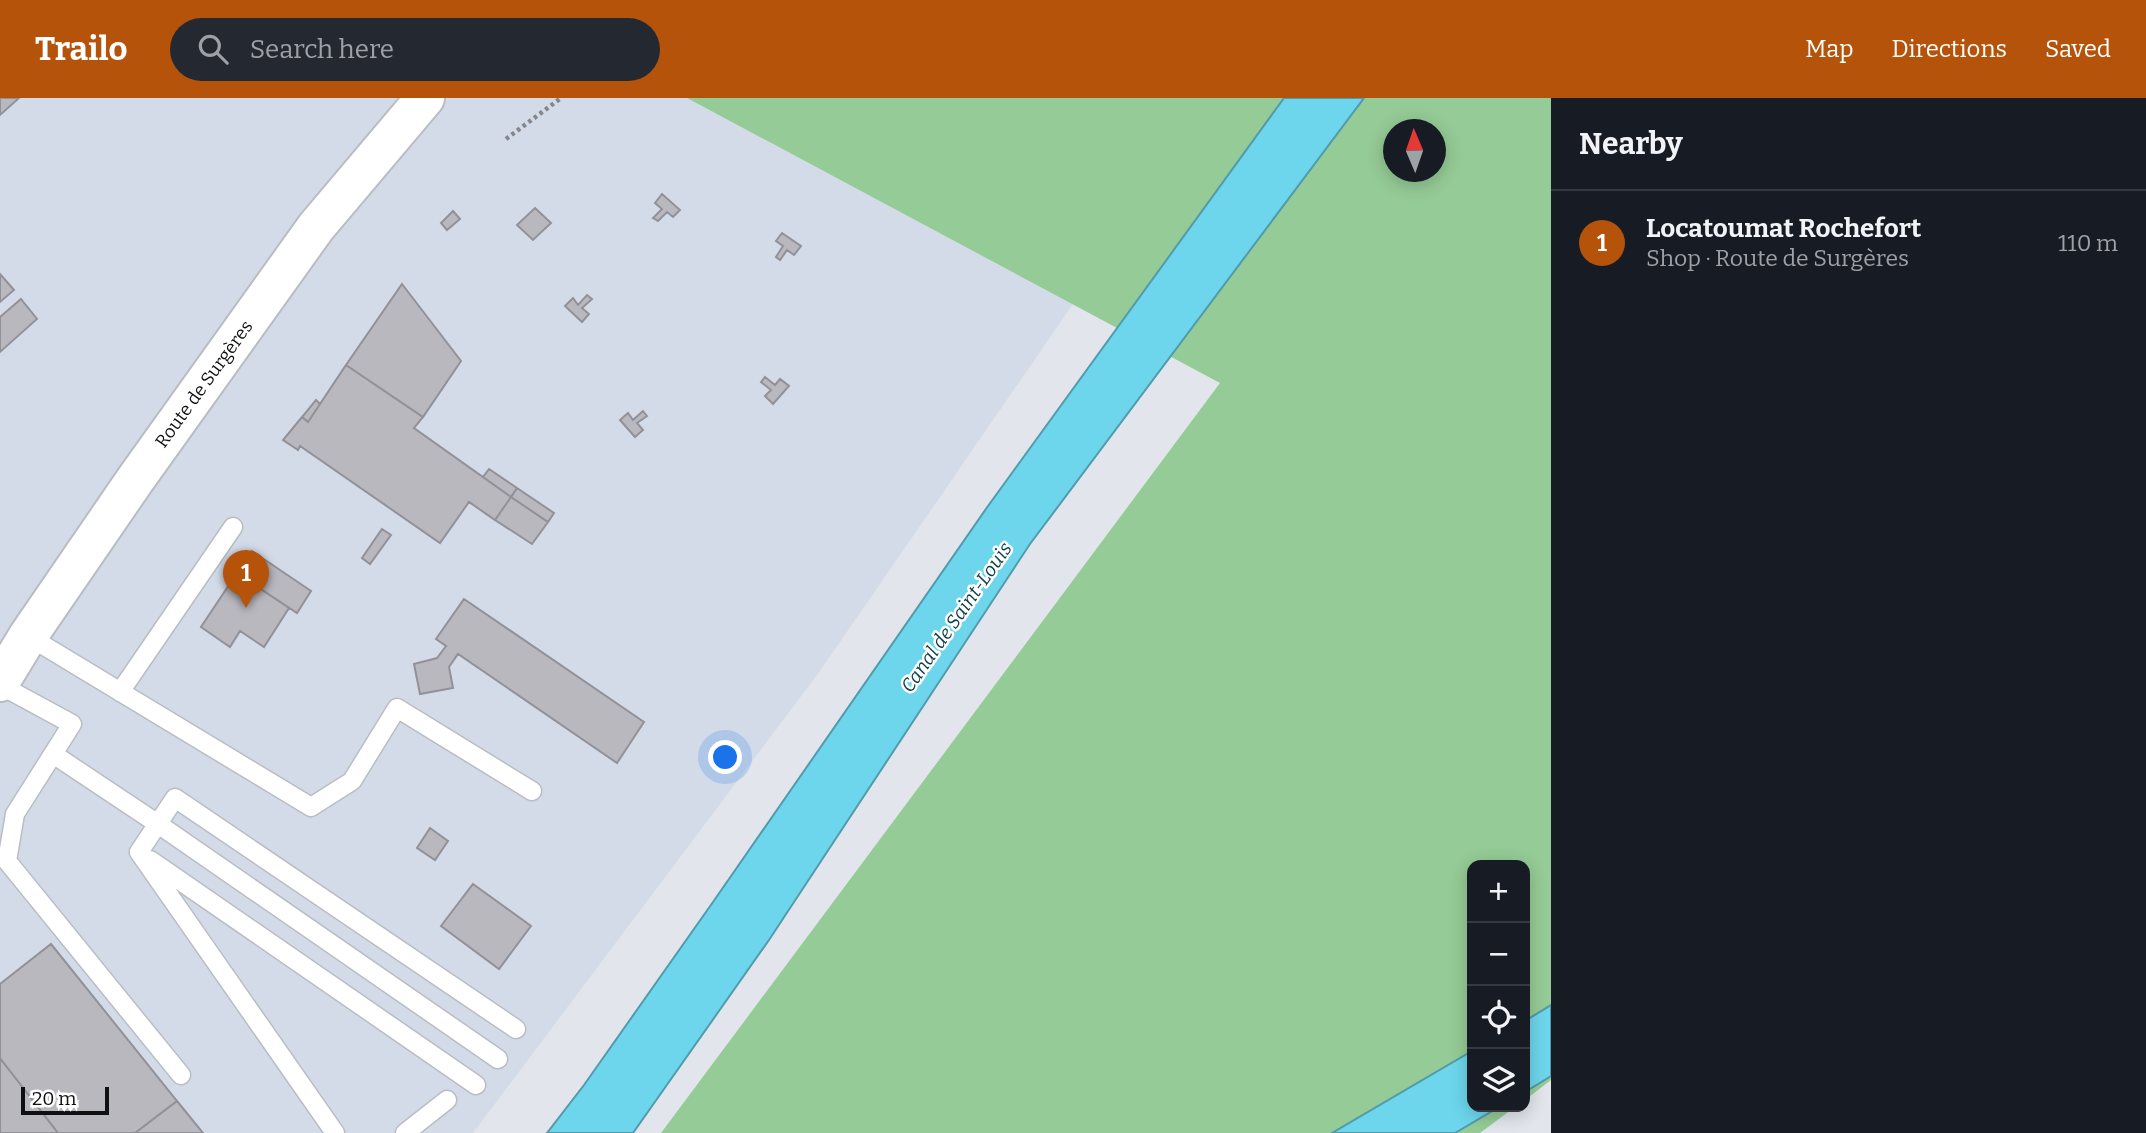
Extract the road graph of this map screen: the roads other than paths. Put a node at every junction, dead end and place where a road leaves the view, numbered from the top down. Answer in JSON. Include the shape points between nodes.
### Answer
{"nodes":[{"id":1,"x":425,"y":98,"type":"edge"},
{"id":2,"x":233,"y":527,"type":"dead end"},
{"id":3,"x":27,"y":636,"type":"junction"},
{"id":4,"x":0,"y":683,"type":"edge"},
{"id":5,"x":120,"y":692,"type":"junction"},
{"id":6,"x":53,"y":754,"type":"junction"},
{"id":7,"x":532,"y":791,"type":"dead end"},
{"id":8,"x":158,"y":824,"type":"junction"},
{"id":9,"x":139,"y":852,"type":"junction"},
{"id":10,"x":516,"y":1029,"type":"dead end"},
{"id":11,"x":498,"y":1059,"type":"dead end"},
{"id":12,"x":181,"y":1075,"type":"dead end"},
{"id":13,"x":476,"y":1085,"type":"dead end"},
{"id":14,"x":447,"y":1100,"type":"dead end"},
{"id":15,"x":335,"y":1133,"type":"edge"},
{"id":16,"x":405,"y":1133,"type":"edge"}],
"edges":[{"from":1,"to":3,"type":"main road","name":"Route de Surgères","via":[[316,227]]},
{"from":2,"to":5,"type":"lane"},
{"from":3,"to":4,"type":"main road","name":"Route de Surgères"},
{"from":3,"to":5,"type":"lane"},
{"from":4,"to":6,"type":"lane","via":[[72,724]]},
{"from":5,"to":7,"type":"lane","via":[[311,807],[352,781],[397,708]]},
{"from":6,"to":8,"type":"lane"},
{"from":6,"to":12,"type":"lane","via":[[15,814],[7,861]]},
{"from":8,"to":9,"type":"lane"},
{"from":8,"to":10,"type":"lane","via":[[175,798]]},
{"from":8,"to":11,"type":"lane"},
{"from":9,"to":13,"type":"lane"},
{"from":9,"to":15,"type":"lane"},
{"from":14,"to":16,"type":"lane"}]}
